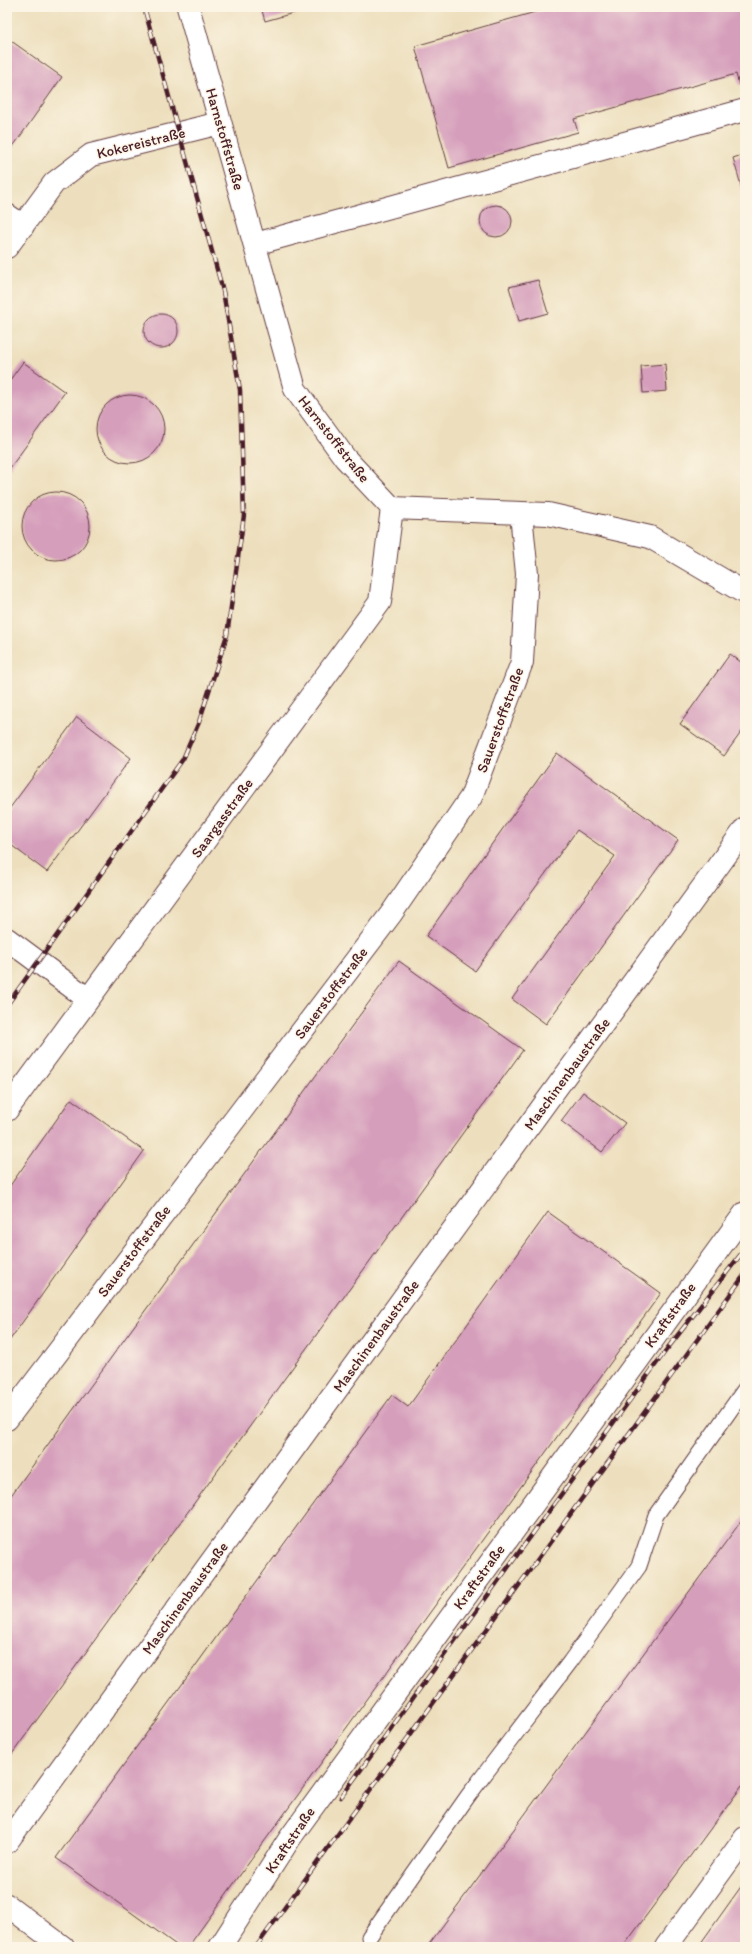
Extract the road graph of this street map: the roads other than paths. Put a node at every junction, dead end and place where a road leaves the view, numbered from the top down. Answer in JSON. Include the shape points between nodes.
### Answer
{"nodes":[{"id":1,"x":188,"y":7,"type":"edge"},
{"id":2,"x":745,"y":110,"type":"edge"},
{"id":3,"x":220,"y":123,"type":"junction"},
{"id":4,"x":15,"y":220,"type":"edge"},
{"id":5,"x":255,"y":244,"type":"junction"},
{"id":6,"x":7,"y":247,"type":"edge"},
{"id":7,"x":392,"y":508,"type":"junction"},
{"id":8,"x":520,"y":514,"type":"junction"},
{"id":9,"x":745,"y":593,"type":"edge"},
{"id":10,"x":745,"y":829,"type":"edge"},
{"id":11,"x":7,"y":939,"type":"edge"},
{"id":12,"x":88,"y":999,"type":"junction"},
{"id":13,"x":7,"y":1110,"type":"edge"},
{"id":14,"x":745,"y":1212,"type":"edge"},
{"id":15,"x":745,"y":1389,"type":"edge"},
{"id":16,"x":7,"y":1419,"type":"edge"},
{"id":17,"x":745,"y":1838,"type":"edge"},
{"id":18,"x":7,"y":1842,"type":"edge"},
{"id":19,"x":7,"y":1905,"type":"edge"},
{"id":20,"x":369,"y":1937,"type":"dead end"},
{"id":21,"x":63,"y":1947,"type":"edge"},
{"id":22,"x":220,"y":1947,"type":"edge"},
{"id":23,"x":666,"y":1947,"type":"edge"}],
"edges":[{"from":1,"to":3,"type":"street","name":"Harnstoffstraße"},
{"from":2,"to":5,"type":"street"},
{"from":3,"to":4,"type":"street","name":"Kokereistraße","via":[[91,155],[54,182]]},
{"from":3,"to":5,"type":"street","name":"Harnstoffstraße"},
{"from":4,"to":6,"type":"street","name":"Kokereistraße"},
{"from":5,"to":7,"type":"street","name":"Harnstoffstraße","via":[[294,389],[345,458]]},
{"from":7,"to":8,"type":"street"},
{"from":7,"to":12,"type":"street","name":"Saargasstraße","via":[[380,602]]},
{"from":8,"to":9,"type":"street","via":[[548,514],[650,537]]},
{"from":8,"to":16,"type":"street","name":"Sauerstoffstraße","via":[[527,574],[522,662],[471,797],[391,914]]},
{"from":10,"to":18,"type":"street","name":"Maschinenbaustraße"},
{"from":11,"to":12,"type":"street"},
{"from":12,"to":13,"type":"street","name":"Saargasstraße"},
{"from":14,"to":22,"type":"street","name":"Kraftstraße","via":[[290,1838]]},
{"from":15,"to":20,"type":"lane","via":[[656,1515],[639,1566],[468,1796]]},
{"from":17,"to":23,"type":"street"},
{"from":19,"to":21,"type":"street"}]}
